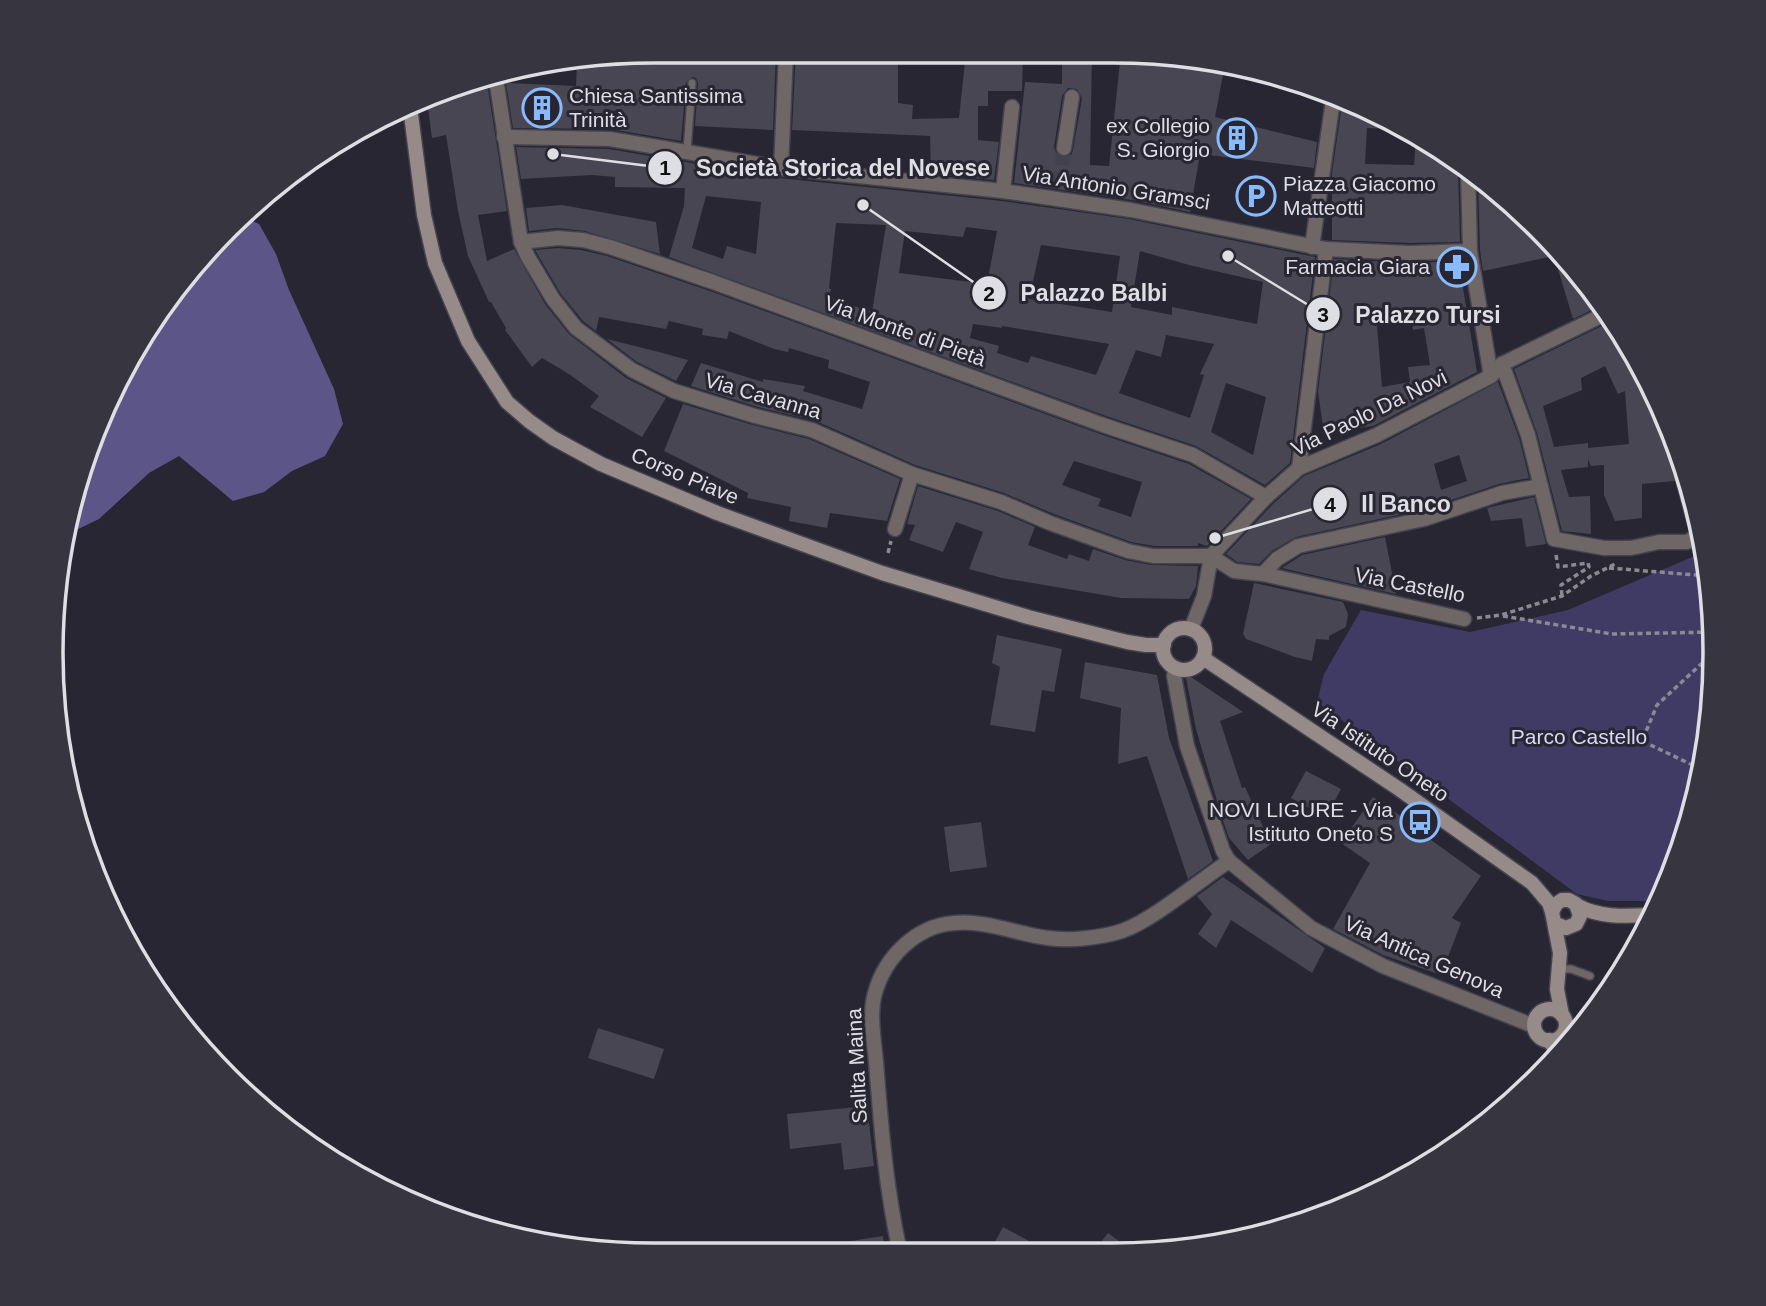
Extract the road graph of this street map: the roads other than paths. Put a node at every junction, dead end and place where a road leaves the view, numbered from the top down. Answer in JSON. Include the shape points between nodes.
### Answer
{"nodes":[{"id":1,"x":785,"y":63,"type":"edge"},
{"id":2,"x":692,"y":83,"type":"dead end"},
{"id":3,"x":497,"y":84,"type":"edge"},
{"id":4,"x":1072,"y":97,"type":"dead end"},
{"id":5,"x":1332,"y":105,"type":"edge"},
{"id":6,"x":1012,"y":107,"type":"dead end"},
{"id":7,"x":411,"y":115,"type":"edge"},
{"id":8,"x":504,"y":137,"type":"junction"},
{"id":9,"x":1064,"y":148,"type":"tunnel mouth"},
{"id":10,"x":687,"y":152,"type":"junction"},
{"id":11,"x":781,"y":168,"type":"junction"},
{"id":12,"x":1468,"y":182,"type":"edge"},
{"id":13,"x":1003,"y":191,"type":"junction"},
{"id":14,"x":521,"y":242,"type":"junction"},
{"id":15,"x":1319,"y":248,"type":"junction"},
{"id":16,"x":1469,"y":251,"type":"junction"},
{"id":17,"x":1599,"y":318,"type":"edge"},
{"id":18,"x":1503,"y":365,"type":"junction"},
{"id":19,"x":1492,"y":376,"type":"junction"},
{"id":20,"x":1299,"y":468,"type":"junction"},
{"id":21,"x":912,"y":474,"type":"junction"},
{"id":22,"x":1541,"y":486,"type":"junction"},
{"id":23,"x":1266,"y":497,"type":"junction"},
{"id":24,"x":895,"y":529,"type":"dead end"},
{"id":25,"x":1692,"y":539,"type":"edge"},
{"id":26,"x":1211,"y":556,"type":"junction"},
{"id":27,"x":1263,"y":574,"type":"junction"},
{"id":28,"x":1464,"y":619,"type":"road end"},
{"id":29,"x":1191,"y":629,"type":"junction"},
{"id":30,"x":1164,"y":645,"type":"junction"},
{"id":31,"x":1203,"y":658,"type":"junction"},
{"id":32,"x":1175,"y":668,"type":"junction"},
{"id":33,"x":1229,"y":861,"type":"junction"},
{"id":34,"x":1532,"y":884,"type":"junction"},
{"id":35,"x":1572,"y":903,"type":"junction"},
{"id":36,"x":1641,"y":915,"type":"edge"},
{"id":37,"x":1608,"y":916,"type":"junction"},
{"id":38,"x":1554,"y":918,"type":"junction"},
{"id":39,"x":1575,"y":925,"type":"junction"},
{"id":40,"x":1560,"y":953,"type":"junction"},
{"id":41,"x":1559,"y":969,"type":"junction"},
{"id":42,"x":1590,"y":976,"type":"dead end"},
{"id":43,"x":1555,"y":1012,"type":"junction"},
{"id":44,"x":1534,"y":1026,"type":"junction"},
{"id":45,"x":1564,"y":1033,"type":"joint"},
{"id":46,"x":1549,"y":1041,"type":"junction"},
{"id":47,"x":1553,"y":1046,"type":"edge"},
{"id":48,"x":898,"y":1243,"type":"edge"}],
"edges":[{"from":1,"to":11,"type":"street"},
{"from":2,"to":10,"type":"lane"},
{"from":3,"to":8,"type":"street","name":"Via Cavanna"},
{"from":4,"to":9,"type":"street"},
{"from":5,"to":15,"type":"street"},
{"from":6,"to":13,"type":"street"},
{"from":7,"to":30,"type":"main road","name":"Corso Piave","via":[[435,263],[468,341],[508,402],[537,427],[601,464],[705,509],[882,573],[1040,620],[1127,642]]},
{"from":8,"to":10,"type":"street","name":"Via Antonio Gramsci","via":[[610,139]]},
{"from":8,"to":14,"type":"street","name":"Via Cavanna"},
{"from":10,"to":11,"type":"street","name":"Via Antonio Gramsci"},
{"from":11,"to":13,"type":"street","name":"Via Antonio Gramsci"},
{"from":12,"to":16,"type":"street"},
{"from":13,"to":15,"type":"street","name":"Via Antonio Gramsci","via":[[1058,192]]},
{"from":14,"to":21,"type":"street","name":"Via Cavanna","via":[[538,276],[576,328],[632,370],[674,391],[812,430]]},
{"from":14,"to":23,"type":"street","name":"Via Monte di Pietà","via":[[583,240],[713,282],[1192,455]]},
{"from":15,"to":16,"type":"street","name":"Via Antonio Gramsci"},
{"from":15,"to":20,"type":"street"},
{"from":16,"to":19,"type":"street"},
{"from":17,"to":18,"type":"street","name":"Via Paolo Da Novi"},
{"from":18,"to":19,"type":"street","name":"Via Paolo Da Novi"},
{"from":18,"to":22,"type":"street"},
{"from":19,"to":20,"type":"street","name":"Via Paolo Da Novi","via":[[1377,435]]},
{"from":20,"to":23,"type":"street","name":"Via Paolo Da Novi"},
{"from":21,"to":24,"type":"street"},
{"from":21,"to":26,"type":"street","name":"Via Cavanna","via":[[1001,502],[1128,551]]},
{"from":22,"to":25,"type":"street","via":[[1554,539],[1604,548]]},
{"from":22,"to":27,"type":"street","via":[[1502,493],[1424,519],[1298,546]]},
{"from":23,"to":26,"type":"street","name":"Via Paolo Da Novi"},
{"from":26,"to":27,"type":"street","name":"Via Castello","via":[[1234,571]]},
{"from":26,"to":29,"type":"street","via":[[1204,596]]},
{"from":27,"to":28,"type":"street","name":"Via Castello"},
{"from":29,"to":30,"type":"main road","via":[[1174,631]]},
{"from":29,"to":31,"type":"main road","via":[[1205,644]]},
{"from":30,"to":32,"type":"main road","via":[[1166,658]]},
{"from":31,"to":32,"type":"main road","via":[[1191,668]]},
{"from":31,"to":34,"type":"main road","name":"Via Istituto Oneto"},
{"from":32,"to":33,"type":"street","name":"Via Antica Genova","via":[[1186,746]]},
{"from":33,"to":44,"type":"street","name":"Via Antica Genova","via":[[1311,928],[1383,966]]},
{"from":33,"to":48,"type":"street","name":"Salita Maina","via":[[1123,930],[1049,939],[991,925],[953,923],[924,930],[899,950],[874,995],[873,1031],[890,1207]]},
{"from":34,"to":35,"type":"main road","name":"Via Istituto Oneto"},
{"from":34,"to":38,"type":"main road","name":"Via Istituto Oneto","via":[[1549,903]]},
{"from":35,"to":37,"type":"main road","name":"Via Istituto Oneto"},
{"from":35,"to":38,"type":"main road","via":[[1558,902]]},
{"from":35,"to":39,"type":"main road","via":[[1580,916]]},
{"from":36,"to":37,"type":"main road","name":"Via Istituto Oneto"},
{"from":37,"to":39,"type":"main road","name":"Via Istituto Oneto"},
{"from":38,"to":39,"type":"main road","via":[[1563,928]]},
{"from":38,"to":40,"type":"main road"},
{"from":39,"to":40,"type":"main road"},
{"from":40,"to":41,"type":"main road"},
{"from":41,"to":42,"type":"lane"},
{"from":41,"to":43,"type":"main road"},
{"from":43,"to":44,"type":"main road","via":[[1538,1014]]},
{"from":43,"to":45,"type":"main road","via":[[1566,1022]]},
{"from":44,"to":46,"type":"main road","via":[[1539,1036]]},
{"from":45,"to":46,"type":"main road"},
{"from":46,"to":47,"type":"main road"}]}
